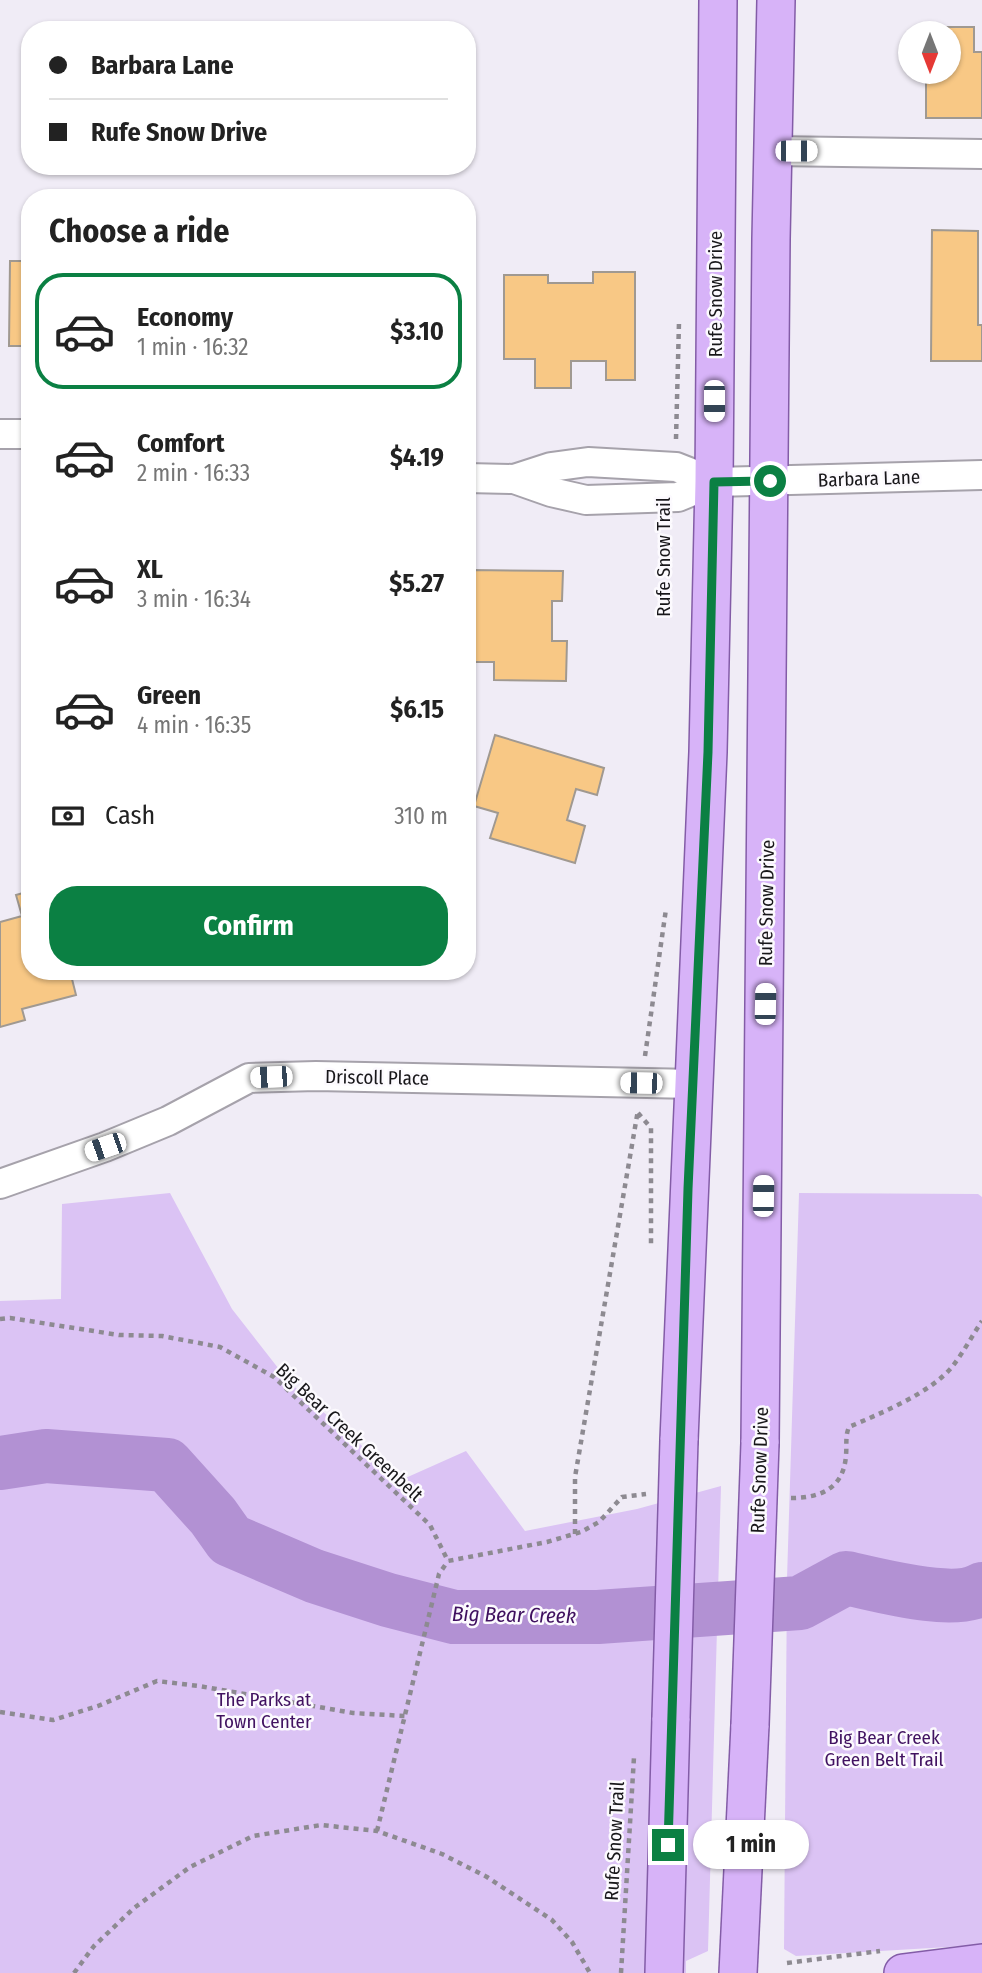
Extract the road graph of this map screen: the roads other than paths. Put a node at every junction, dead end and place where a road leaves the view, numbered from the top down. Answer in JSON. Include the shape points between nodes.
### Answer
{"nodes":[{"id":1,"x":718,"y":0,"type":"edge"},
{"id":2,"x":776,"y":0,"type":"edge"},
{"id":3,"x":773,"y":151,"type":"junction"},
{"id":4,"x":982,"y":153,"type":"edge"},
{"id":5,"x":0,"y":434,"type":"edge"},
{"id":6,"x":21,"y":434,"type":"edge"},
{"id":7,"x":982,"y":475,"type":"edge"},
{"id":8,"x":476,"y":478,"type":"edge"},
{"id":9,"x":514,"y":479,"type":"junction"},
{"id":10,"x":770,"y":481,"type":"junction"},
{"id":11,"x":714,"y":482,"type":"junction"},
{"id":12,"x":693,"y":1084,"type":"junction"},
{"id":13,"x":0,"y":1184,"type":"edge"},
{"id":14,"x":982,"y":1963,"type":"edge"},
{"id":15,"x":664,"y":1973,"type":"edge"},
{"id":16,"x":738,"y":1973,"type":"edge"},
{"id":17,"x":903,"y":1973,"type":"edge"}],
"edges":[{"from":1,"to":11,"type":"main road","name":"Rufe Snow Drive"},
{"from":2,"to":3,"type":"main road","name":"Rufe Snow Drive"},
{"from":3,"to":4,"type":"street"},
{"from":3,"to":10,"type":"main road","name":"Rufe Snow Drive"},
{"from":5,"to":6,"type":"street"},
{"from":7,"to":10,"type":"street","name":"Barbara Lane"},
{"from":8,"to":9,"type":"street","name":"Barbara Lane"},
{"from":9,"to":11,"type":"street","name":"Barbara Lane","via":[[588,462],[676,467]]},
{"from":9,"to":11,"type":"street","name":"Barbara Lane","via":[[586,500],[678,498]]},
{"from":10,"to":11,"type":"street","name":"Barbara Lane"},
{"from":10,"to":16,"type":"main road","name":"Rufe Snow Drive","bridge":true,"via":[[760,1443]]},
{"from":11,"to":12,"type":"main road","name":"Rufe Snow Drive"},
{"from":12,"to":13,"type":"street","name":"Driscoll Place","via":[[249,1078],[168,1121]]},
{"from":12,"to":15,"type":"main road","name":"Rufe Snow Drive","bridge":true},
{"from":14,"to":17,"type":"main road"}]}
